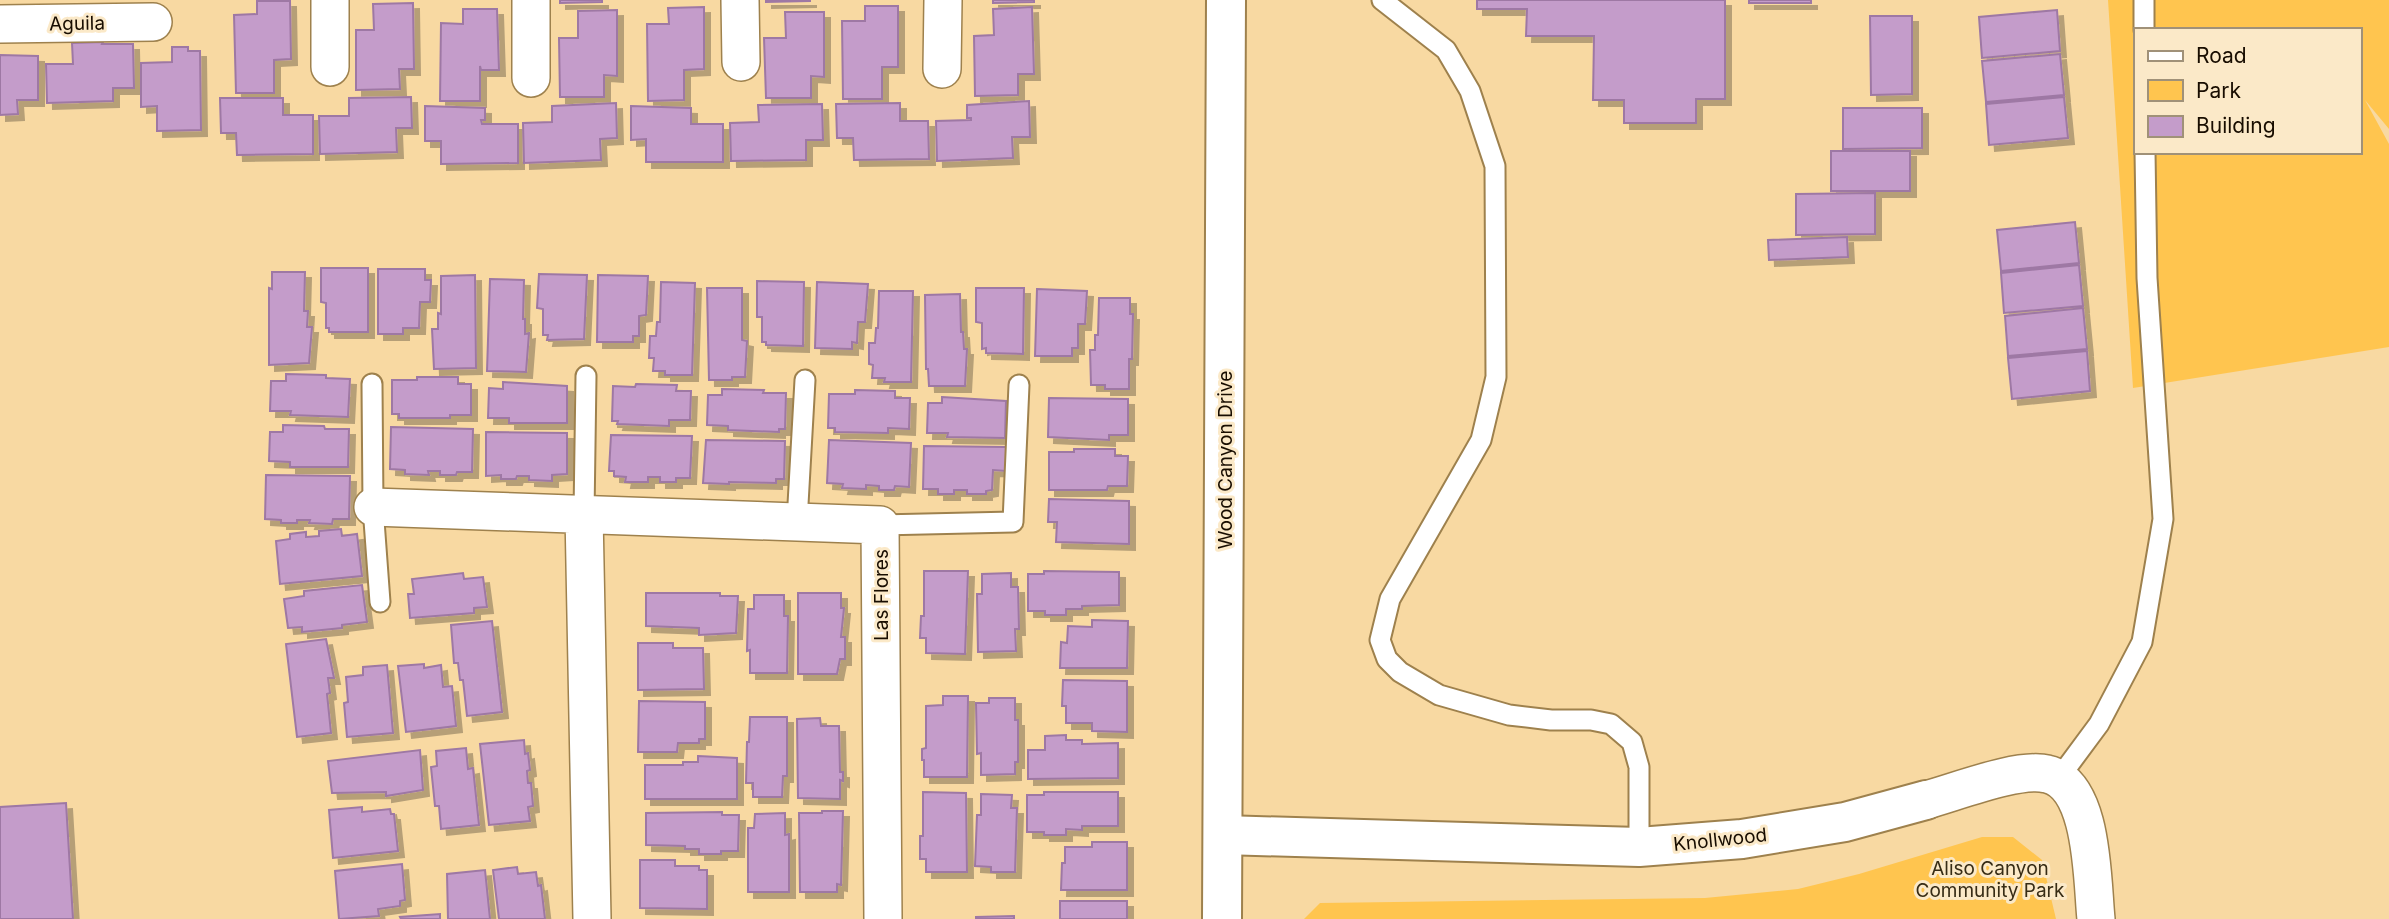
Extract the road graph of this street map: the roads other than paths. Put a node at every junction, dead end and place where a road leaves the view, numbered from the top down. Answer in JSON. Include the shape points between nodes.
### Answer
{"nodes":[{"id":1,"x":330,"y":0,"type":"edge"},
{"id":2,"x":531,"y":0,"type":"edge"},
{"id":3,"x":740,"y":0,"type":"edge"},
{"id":4,"x":943,"y":0,"type":"edge"},
{"id":5,"x":1226,"y":0,"type":"edge"},
{"id":6,"x":1381,"y":0,"type":"edge"},
{"id":7,"x":2144,"y":0,"type":"edge"},
{"id":8,"x":153,"y":22,"type":"dead end"},
{"id":9,"x":0,"y":24,"type":"edge"},
{"id":10,"x":2144,"y":28,"type":"edge"},
{"id":11,"x":741,"y":62,"type":"dead end"},
{"id":12,"x":330,"y":67,"type":"dead end"},
{"id":13,"x":942,"y":69,"type":"dead end"},
{"id":14,"x":531,"y":78,"type":"dead end"},
{"id":15,"x":2145,"y":154,"type":"edge"},
{"id":16,"x":586,"y":376,"type":"dead end"},
{"id":17,"x":805,"y":380,"type":"dead end"},
{"id":18,"x":372,"y":384,"type":"dead end"},
{"id":19,"x":1019,"y":385,"type":"dead end"},
{"id":20,"x":373,"y":507,"type":"junction"},
{"id":21,"x":584,"y":514,"type":"junction"},
{"id":22,"x":797,"y":522,"type":"junction"},
{"id":23,"x":880,"y":525,"type":"junction"},
{"id":24,"x":380,"y":602,"type":"dead end"},
{"id":25,"x":2059,"y":778,"type":"junction"},
{"id":26,"x":1926,"y":800,"type":"joint"},
{"id":27,"x":1223,"y":835,"type":"junction"},
{"id":28,"x":1639,"y":847,"type":"junction"},
{"id":29,"x":593,"y":919,"type":"edge"},
{"id":30,"x":883,"y":919,"type":"edge"},
{"id":31,"x":1222,"y":919,"type":"edge"},
{"id":32,"x":2096,"y":919,"type":"edge"}],
"edges":[{"from":1,"to":12,"type":"street"},
{"from":2,"to":14,"type":"street"},
{"from":3,"to":11,"type":"street"},
{"from":4,"to":13,"type":"street"},
{"from":5,"to":27,"type":"main road","name":"Wood Canyon Drive"},
{"from":6,"to":28,"type":"lane","via":[[1446,50],[1470,91],[1495,166],[1496,377],[1481,440],[1390,599],[1380,640],[1387,659],[1399,672],[1439,695],[1509,715],[1611,724],[1632,742],[1639,766]]},
{"from":7,"to":10,"type":"lane"},
{"from":8,"to":9,"type":"street","name":"Aguila"},
{"from":15,"to":25,"type":"lane","via":[[2147,278],[2163,519],[2142,642],[2099,724]]},
{"from":16,"to":21,"type":"lane"},
{"from":17,"to":22,"type":"lane"},
{"from":18,"to":20,"type":"lane"},
{"from":19,"to":23,"type":"lane","via":[[1013,522]]},
{"from":20,"to":21,"type":"street","name":"Las Flores"},
{"from":20,"to":24,"type":"lane"},
{"from":21,"to":22,"type":"street","name":"Las Flores"},
{"from":21,"to":29,"type":"street"},
{"from":22,"to":23,"type":"street","name":"Las Flores"},
{"from":23,"to":30,"type":"street","name":"Las Flores"},
{"from":25,"to":26,"type":"street","name":"Knollwood","via":[[2045,773],[2018,774]]},
{"from":25,"to":32,"type":"street","via":[[2076,796],[2085,819]]},
{"from":26,"to":28,"type":"main road","name":"Knollwood","via":[[1845,822],[1742,839]]},
{"from":27,"to":28,"type":"main road","name":"Knollwood"},
{"from":27,"to":31,"type":"main road","name":"Wood Canyon Drive"}]}
